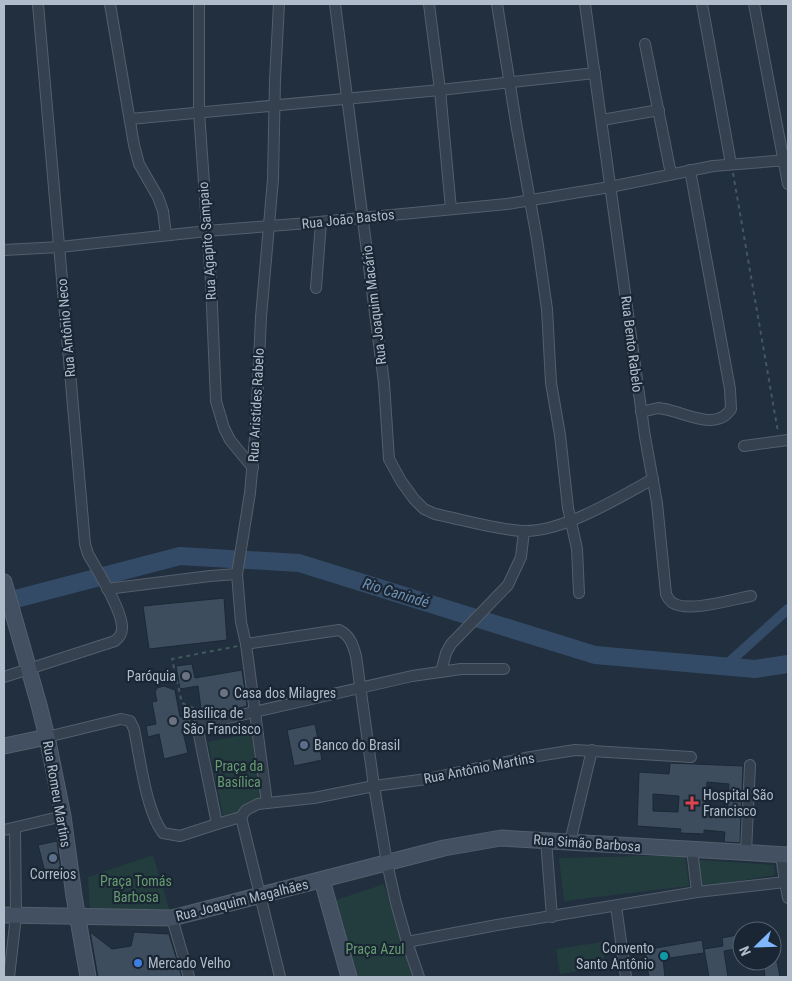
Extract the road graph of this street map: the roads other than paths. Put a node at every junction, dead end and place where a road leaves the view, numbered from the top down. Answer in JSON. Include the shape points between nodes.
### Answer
{"nodes":[{"id":1,"x":38,"y":4,"type":"edge"},
{"id":2,"x":110,"y":4,"type":"edge"},
{"id":3,"x":199,"y":4,"type":"edge"},
{"id":4,"x":279,"y":4,"type":"edge"},
{"id":5,"x":335,"y":4,"type":"edge"},
{"id":6,"x":429,"y":4,"type":"edge"},
{"id":7,"x":497,"y":4,"type":"edge"},
{"id":8,"x":585,"y":4,"type":"edge"},
{"id":9,"x":702,"y":4,"type":"edge"},
{"id":10,"x":754,"y":4,"type":"edge"},
{"id":11,"x":644,"y":44,"type":"dead end"},
{"id":12,"x":595,"y":72,"type":"junction"},
{"id":13,"x":509,"y":82,"type":"junction"},
{"id":14,"x":440,"y":90,"type":"junction"},
{"id":15,"x":347,"y":99,"type":"junction"},
{"id":16,"x":274,"y":105,"type":"junction"},
{"id":17,"x":658,"y":110,"type":"junction"},
{"id":18,"x":199,"y":112,"type":"junction"},
{"id":19,"x":130,"y":119,"type":"junction"},
{"id":20,"x":602,"y":120,"type":"junction"},
{"id":21,"x":786,"y":160,"type":"edge"},
{"id":22,"x":731,"y":164,"type":"junction"},
{"id":23,"x":690,"y":170,"type":"junction"},
{"id":24,"x":671,"y":174,"type":"junction"},
{"id":25,"x":788,"y":184,"type":"edge"},
{"id":26,"x":610,"y":187,"type":"junction"},
{"id":27,"x":530,"y":201,"type":"junction"},
{"id":28,"x":451,"y":209,"type":"junction"},
{"id":29,"x":364,"y":218,"type":"junction"},
{"id":30,"x":321,"y":222,"type":"junction"},
{"id":31,"x":270,"y":226,"type":"junction"},
{"id":32,"x":206,"y":231,"type":"junction"},
{"id":33,"x":166,"y":235,"type":"junction"},
{"id":34,"x":60,"y":246,"type":"junction"},
{"id":35,"x":4,"y":250,"type":"edge"},
{"id":36,"x":316,"y":288,"type":"dead end"},
{"id":37,"x":641,"y":412,"type":"junction"},
{"id":38,"x":784,"y":441,"type":"edge"},
{"id":39,"x":744,"y":446,"type":"dead end"},
{"id":40,"x":253,"y":468,"type":"junction"},
{"id":41,"x":653,"y":479,"type":"junction"},
{"id":42,"x":571,"y":522,"type":"junction"},
{"id":43,"x":524,"y":531,"type":"junction"},
{"id":44,"x":237,"y":570,"type":"junction"},
{"id":45,"x":4,"y":582,"type":"edge"},
{"id":46,"x":105,"y":587,"type":"junction"},
{"id":47,"x":579,"y":593,"type":"dead end"},
{"id":48,"x":751,"y":596,"type":"dead end"},
{"id":49,"x":246,"y":644,"type":"junction"},
{"id":50,"x":28,"y":669,"type":"junction"},
{"id":51,"x":504,"y":669,"type":"dead end"},
{"id":52,"x":441,"y":672,"type":"junction"},
{"id":53,"x":4,"y":676,"type":"edge"},
{"id":54,"x":361,"y":689,"type":"junction"},
{"id":55,"x":256,"y":712,"type":"junction"},
{"id":56,"x":46,"y":737,"type":"junction"},
{"id":57,"x":4,"y":746,"type":"edge"},
{"id":58,"x":592,"y":750,"type":"junction"},
{"id":59,"x":691,"y":757,"type":"dead end"},
{"id":60,"x":750,"y":765,"type":"dead end"},
{"id":61,"x":374,"y":786,"type":"junction"},
{"id":62,"x":267,"y":803,"type":"junction"},
{"id":63,"x":63,"y":816,"type":"junction"},
{"id":64,"x":241,"y":817,"type":"junction"},
{"id":65,"x":218,"y":824,"type":"junction"},
{"id":66,"x":15,"y":828,"type":"junction"},
{"id":67,"x":4,"y":830,"type":"edge"},
{"id":68,"x":546,"y":840,"type":"junction"},
{"id":69,"x":570,"y":842,"type":"junction"},
{"id":70,"x":692,"y":849,"type":"junction"},
{"id":71,"x":746,"y":852,"type":"junction"},
{"id":72,"x":784,"y":855,"type":"edge"},
{"id":73,"x":388,"y":862,"type":"junction"},
{"id":74,"x":322,"y":880,"type":"junction"},
{"id":75,"x":785,"y":882,"type":"junction"},
{"id":76,"x":696,"y":892,"type":"junction"},
{"id":77,"x":261,"y":896,"type":"junction"},
{"id":78,"x":788,"y":898,"type":"edge"},
{"id":79,"x":616,"y":906,"type":"junction"},
{"id":80,"x":10,"y":916,"type":"edge"},
{"id":81,"x":552,"y":917,"type":"junction"},
{"id":82,"x":78,"y":918,"type":"junction"},
{"id":83,"x":172,"y":918,"type":"junction"},
{"id":84,"x":407,"y":942,"type":"junction"},
{"id":85,"x":9,"y":977,"type":"edge"},
{"id":86,"x":88,"y":977,"type":"edge"},
{"id":87,"x":189,"y":977,"type":"edge"},
{"id":88,"x":280,"y":977,"type":"edge"},
{"id":89,"x":349,"y":977,"type":"edge"},
{"id":90,"x":419,"y":977,"type":"edge"},
{"id":91,"x":626,"y":977,"type":"edge"}],
"edges":[{"from":1,"to":34,"type":"street","name":"Rua Antônio Neco"},
{"from":2,"to":19,"type":"street"},
{"from":3,"to":18,"type":"street","name":"Rua Agapito Sampaio"},
{"from":4,"to":16,"type":"street","name":"Rua Aristides Rabelo"},
{"from":5,"to":15,"type":"street","name":"Rua Joaquim Macário"},
{"from":6,"to":14,"type":"street"},
{"from":7,"to":13,"type":"street"},
{"from":8,"to":12,"type":"street","name":"Rua Bento Rabelo"},
{"from":9,"to":22,"type":"street"},
{"from":10,"to":21,"type":"street"},
{"from":11,"to":17,"type":"street"},
{"from":12,"to":13,"type":"street"},
{"from":12,"to":20,"type":"street","name":"Rua Bento Rabelo"},
{"from":13,"to":14,"type":"street"},
{"from":13,"to":27,"type":"street"},
{"from":14,"to":15,"type":"street"},
{"from":14,"to":28,"type":"street"},
{"from":15,"to":16,"type":"street"},
{"from":15,"to":29,"type":"street","name":"Rua Joaquim Macário"},
{"from":16,"to":18,"type":"street"},
{"from":16,"to":31,"type":"street","name":"Rua Aristides Rabelo"},
{"from":17,"to":20,"type":"street"},
{"from":17,"to":24,"type":"street"},
{"from":18,"to":19,"type":"street"},
{"from":18,"to":32,"type":"street","name":"Rua Agapito Sampaio"},
{"from":19,"to":33,"type":"street","via":[[139,164],[158,197]]},
{"from":20,"to":26,"type":"street","name":"Rua Bento Rabelo"},
{"from":21,"to":22,"type":"street","name":"Rua João Bastos"},
{"from":21,"to":25,"type":"street"},
{"from":22,"to":23,"type":"street","name":"Rua João Bastos"},
{"from":23,"to":24,"type":"street","name":"Rua João Bastos"},
{"from":23,"to":37,"type":"street","via":[[731,409],[724,416],[709,420],[658,408]]},
{"from":24,"to":26,"type":"street","name":"Rua João Bastos"},
{"from":26,"to":27,"type":"street","name":"Rua João Bastos"},
{"from":26,"to":37,"type":"street","name":"Rua Bento Rabelo"},
{"from":27,"to":28,"type":"street","name":"Rua João Bastos"},
{"from":27,"to":42,"type":"street","via":[[547,309],[552,383]]},
{"from":28,"to":29,"type":"street","name":"Rua João Bastos"},
{"from":29,"to":30,"type":"street","name":"Rua João Bastos"},
{"from":29,"to":43,"type":"street","name":"Rua Joaquim Macário","via":[[384,383],[389,459],[401,481],[424,509],[435,514]]},
{"from":30,"to":31,"type":"street","name":"Rua João Bastos"},
{"from":30,"to":36,"type":"street"},
{"from":31,"to":32,"type":"street","name":"Rua João Bastos"},
{"from":31,"to":40,"type":"street","name":"Rua Aristides Rabelo","via":[[261,317]]},
{"from":32,"to":33,"type":"street","name":"Rua João Bastos"},
{"from":32,"to":40,"type":"street","name":"Rua Agapito Sampaio","via":[[216,401],[230,440]]},
{"from":33,"to":34,"type":"street","name":"Rua João Bastos"},
{"from":34,"to":35,"type":"street","name":"Rua João Bastos"},
{"from":34,"to":46,"type":"street","name":"Rua Antônio Neco","via":[[85,544]]},
{"from":37,"to":41,"type":"street","name":"Rua Bento Rabelo"},
{"from":38,"to":39,"type":"street"},
{"from":40,"to":44,"type":"street","name":"Rua Aristides Rabelo"},
{"from":41,"to":42,"type":"street"},
{"from":41,"to":48,"type":"street","name":"Rua Bento Rabelo","via":[[666,594],[670,601],[698,606]]},
{"from":42,"to":43,"type":"street"},
{"from":42,"to":47,"type":"street","via":[[577,549]]},
{"from":43,"to":52,"type":"street","via":[[522,557],[508,585],[451,644]]},
{"from":44,"to":46,"type":"street","via":[[210,576]]},
{"from":44,"to":49,"type":"street","name":"Rua Aristides Rabelo"},
{"from":45,"to":50,"type":"street","name":"Rua Romeu Martins"},
{"from":46,"to":50,"type":"street","name":"Rua Antônio Neco","via":[[119,614],[121,636],[115,642]]},
{"from":49,"to":54,"type":"street","via":[[339,630],[350,638],[354,648]]},
{"from":49,"to":55,"type":"street","name":"Rua Aristides Rabelo"},
{"from":50,"to":53,"type":"street"},
{"from":50,"to":56,"type":"street","name":"Rua Romeu Martins"},
{"from":51,"to":52,"type":"street"},
{"from":52,"to":54,"type":"street"},
{"from":54,"to":55,"type":"street"},
{"from":54,"to":61,"type":"street"},
{"from":55,"to":62,"type":"street","name":"Rua Aristides Rabelo"},
{"from":55,"to":65,"type":"street","via":[[197,725]]},
{"from":56,"to":57,"type":"street"},
{"from":56,"to":63,"type":"street","name":"Rua Romeu Martins"},
{"from":56,"to":65,"type":"street","via":[[121,719],[130,721],[150,806],[164,833],[180,836]]},
{"from":58,"to":59,"type":"street","name":"Rua Antônio Martins"},
{"from":58,"to":61,"type":"street","name":"Rua Antônio Martins","via":[[575,750]]},
{"from":58,"to":69,"type":"street"},
{"from":60,"to":71,"type":"street"},
{"from":61,"to":62,"type":"street","name":"Rua Antônio Martins"},
{"from":61,"to":73,"type":"street"},
{"from":62,"to":64,"type":"street","name":"Rua Antônio Martins","via":[[250,806]]},
{"from":63,"to":66,"type":"street"},
{"from":63,"to":82,"type":"street","name":"Rua Romeu Martins"},
{"from":64,"to":65,"type":"street","name":"Rua Antônio Martins"},
{"from":64,"to":77,"type":"street"},
{"from":66,"to":67,"type":"street"},
{"from":66,"to":80,"type":"street"},
{"from":68,"to":69,"type":"street","name":"Rua Simão Barbosa"},
{"from":68,"to":73,"type":"street","name":"Rua Simão Barbosa","via":[[482,840]]},
{"from":68,"to":81,"type":"street"},
{"from":69,"to":70,"type":"street","name":"Rua Simão Barbosa"},
{"from":70,"to":71,"type":"street","name":"Rua Simão Barbosa"},
{"from":70,"to":76,"type":"street"},
{"from":71,"to":72,"type":"street","name":"Rua Simão Barbosa"},
{"from":72,"to":75,"type":"street"},
{"from":73,"to":74,"type":"street","name":"Rua Joaquim Magalhães"},
{"from":73,"to":84,"type":"street"},
{"from":74,"to":77,"type":"street","name":"Rua Joaquim Magalhães"},
{"from":74,"to":89,"type":"street"},
{"from":75,"to":76,"type":"street"},
{"from":75,"to":78,"type":"street"},
{"from":76,"to":79,"type":"street"},
{"from":77,"to":83,"type":"street","name":"Rua Joaquim Magalhães"},
{"from":77,"to":88,"type":"street"},
{"from":79,"to":81,"type":"street"},
{"from":79,"to":91,"type":"street"},
{"from":80,"to":82,"type":"street","name":"Rua Joaquim Magalhães"},
{"from":80,"to":85,"type":"street"},
{"from":81,"to":84,"type":"street"},
{"from":82,"to":83,"type":"street","name":"Rua Joaquim Magalhães"},
{"from":82,"to":86,"type":"street","name":"Rua Romeu Martins"},
{"from":83,"to":87,"type":"street"},
{"from":84,"to":90,"type":"street"}]}
